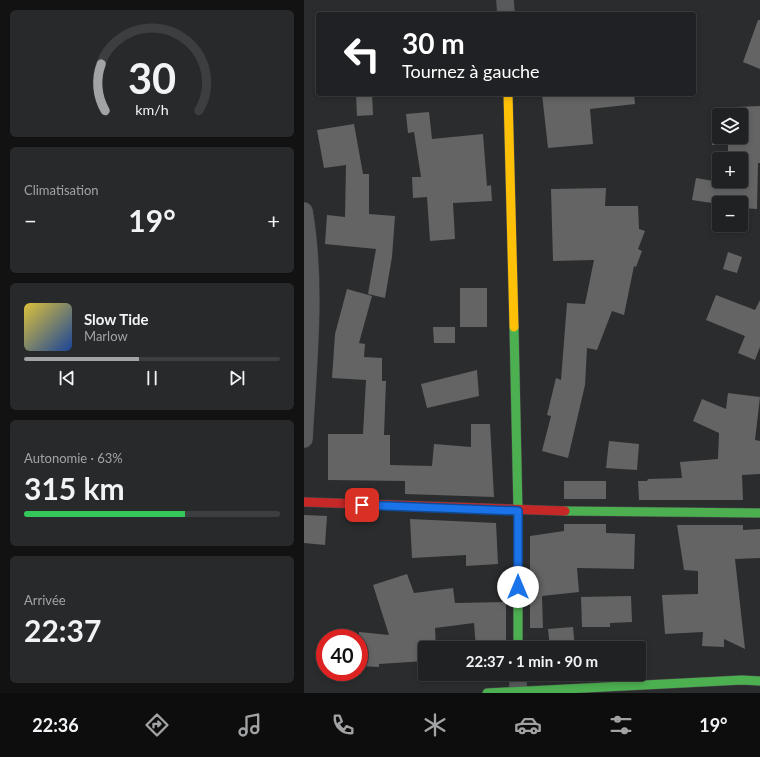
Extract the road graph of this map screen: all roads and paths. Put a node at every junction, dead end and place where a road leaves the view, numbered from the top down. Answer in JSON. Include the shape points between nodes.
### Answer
{"nodes":[{"id":1,"x":505,"y":0,"type":"edge"},
{"id":2,"x":506,"y":12,"type":"edge"},
{"id":3,"x":508,"y":96,"type":"edge"},
{"id":4,"x":304,"y":211,"type":"edge"},
{"id":5,"x":304,"y":439,"type":"edge"},
{"id":6,"x":304,"y":502,"type":"edge"},
{"id":7,"x":518,"y":511,"type":"junction"},
{"id":8,"x":760,"y":513,"type":"edge"},
{"id":9,"x":518,"y":641,"type":"edge"},
{"id":10,"x":518,"y":681,"type":"edge"},
{"id":11,"x":760,"y":682,"type":"edge"},
{"id":12,"x":518,"y":692,"type":"edge"},
{"id":13,"x":488,"y":693,"type":"edge"}],
"edges":[{"from":1,"to":2,"type":"street"},
{"from":3,"to":7,"type":"main road"},
{"from":4,"to":5,"type":"street","via":[[310,244],[312,284]]},
{"from":6,"to":7,"type":"main road"},
{"from":7,"to":8,"type":"main road"},
{"from":7,"to":9,"type":"main road"},
{"from":10,"to":12,"type":"street"},
{"from":11,"to":12,"type":"main road","via":[[742,680]]},
{"from":12,"to":13,"type":"main road"}]}
